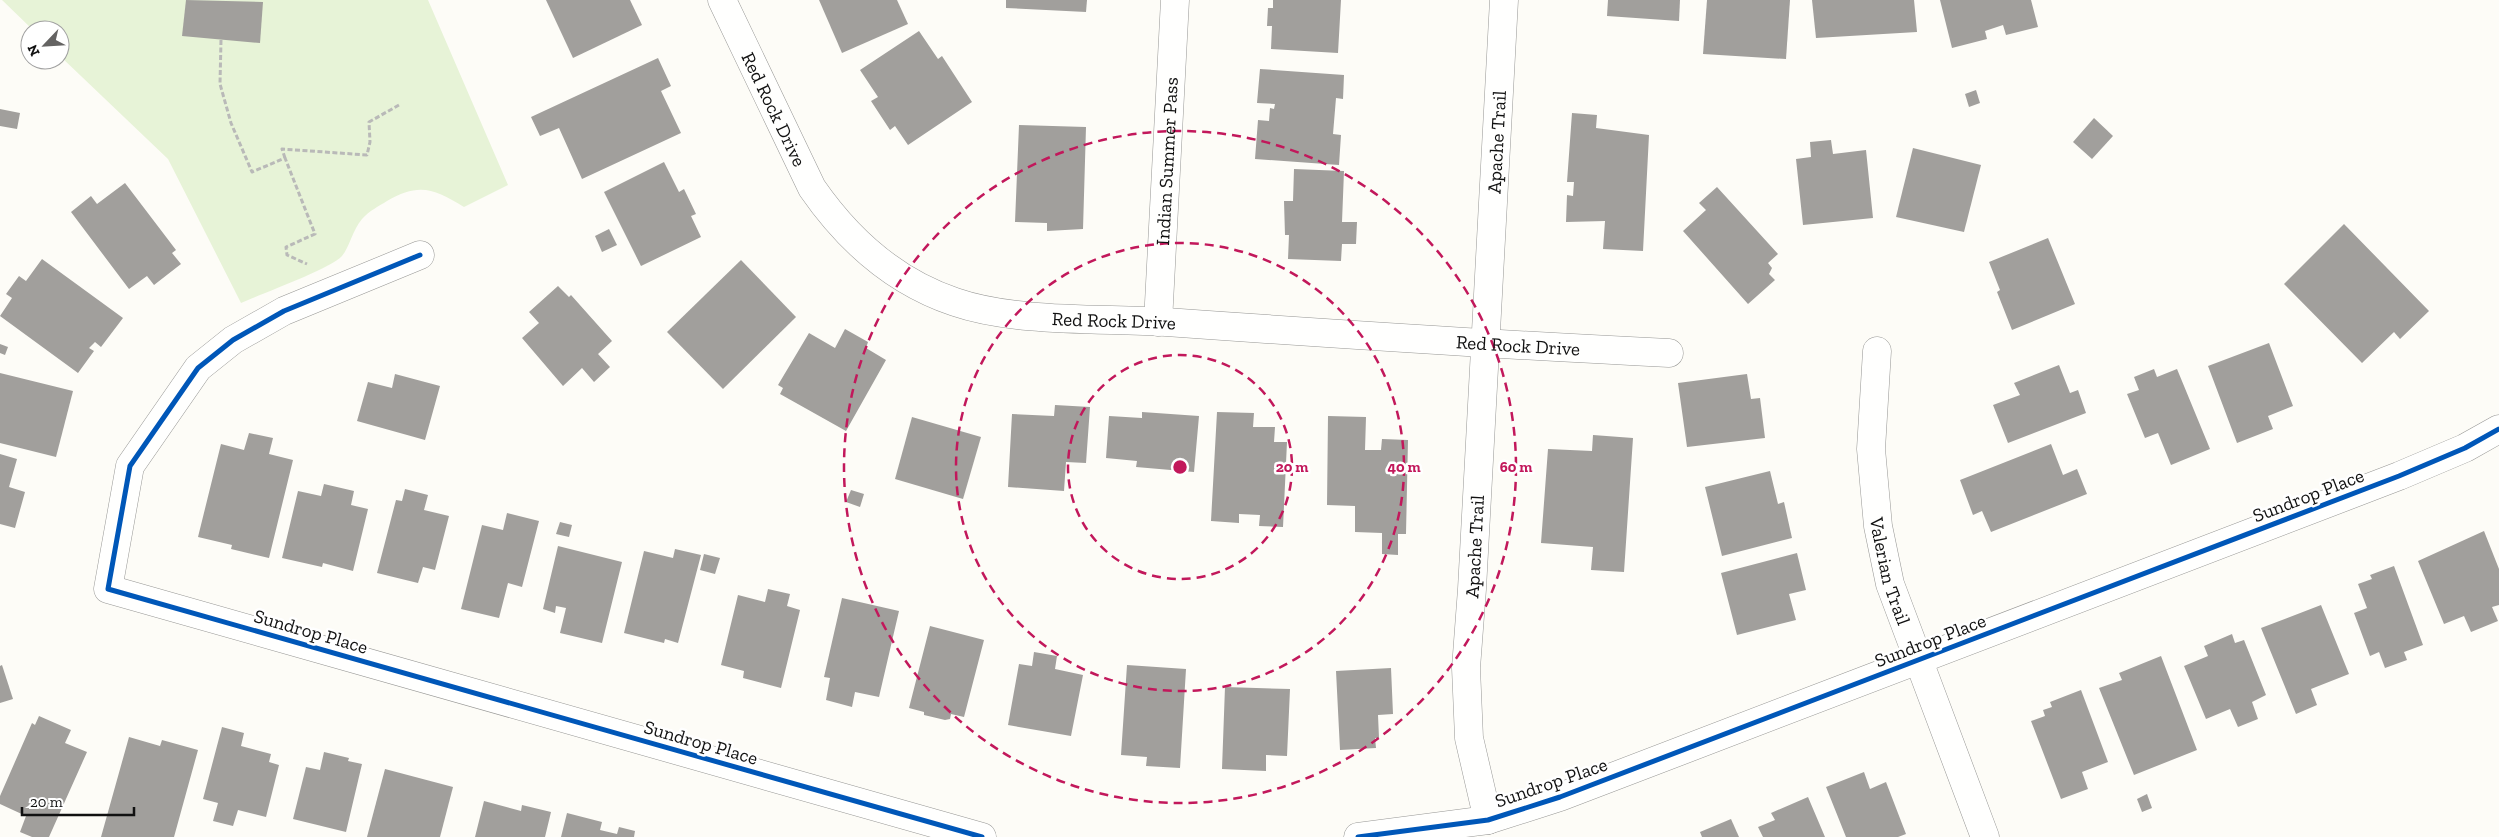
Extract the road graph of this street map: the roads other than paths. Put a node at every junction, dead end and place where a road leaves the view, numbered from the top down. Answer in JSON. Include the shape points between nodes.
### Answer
{"nodes":[{"id":1,"x":722,"y":0,"type":"edge"},
{"id":2,"x":1175,"y":0,"type":"edge"},
{"id":3,"x":1504,"y":0,"type":"edge"},
{"id":4,"x":420,"y":255,"type":"dead end"},
{"id":5,"x":1158,"y":322,"type":"junction"},
{"id":6,"x":1486,"y":345,"type":"junction"},
{"id":7,"x":1877,"y":351,"type":"dead end"},
{"id":8,"x":1669,"y":353,"type":"dead end"},
{"id":9,"x":2499,"y":429,"type":"edge"},
{"id":10,"x":1918,"y":661,"type":"junction"},
{"id":11,"x":1488,"y":820,"type":"junction"},
{"id":12,"x":982,"y":837,"type":"edge"},
{"id":13,"x":1358,"y":837,"type":"edge"},
{"id":14,"x":1985,"y":837,"type":"edge"}],
"edges":[{"from":1,"to":5,"type":"street","name":"Red Rock Drive","via":[[812,188],[827,210],[863,249],[884,266],[956,303],[1007,314]]},
{"from":2,"to":5,"type":"street","name":"Indian Summer Pass"},
{"from":3,"to":6,"type":"street","name":"Apache Trail"},
{"from":4,"to":12,"type":"street","name":"Sundrop Place","via":[[284,311],[233,340],[198,368],[130,466],[108,589]]},
{"from":5,"to":6,"type":"street","name":"Red Rock Drive"},
{"from":6,"to":8,"type":"street","name":"Red Rock Drive"},
{"from":6,"to":11,"type":"street","name":"Apache Trail","via":[[1466,668],[1469,738]]},
{"from":7,"to":10,"type":"street","name":"Valerian Trail","via":[[1870,449],[1878,526],[1890,584]]},
{"from":9,"to":10,"type":"street","name":"Sundrop Place","via":[[2465,448],[2399,476]]},
{"from":10,"to":11,"type":"street","name":"Sundrop Place","via":[[1560,797]]},
{"from":10,"to":14,"type":"street","name":"Valerian Trail"},
{"from":11,"to":13,"type":"street","name":"Sundrop Place"}]}
